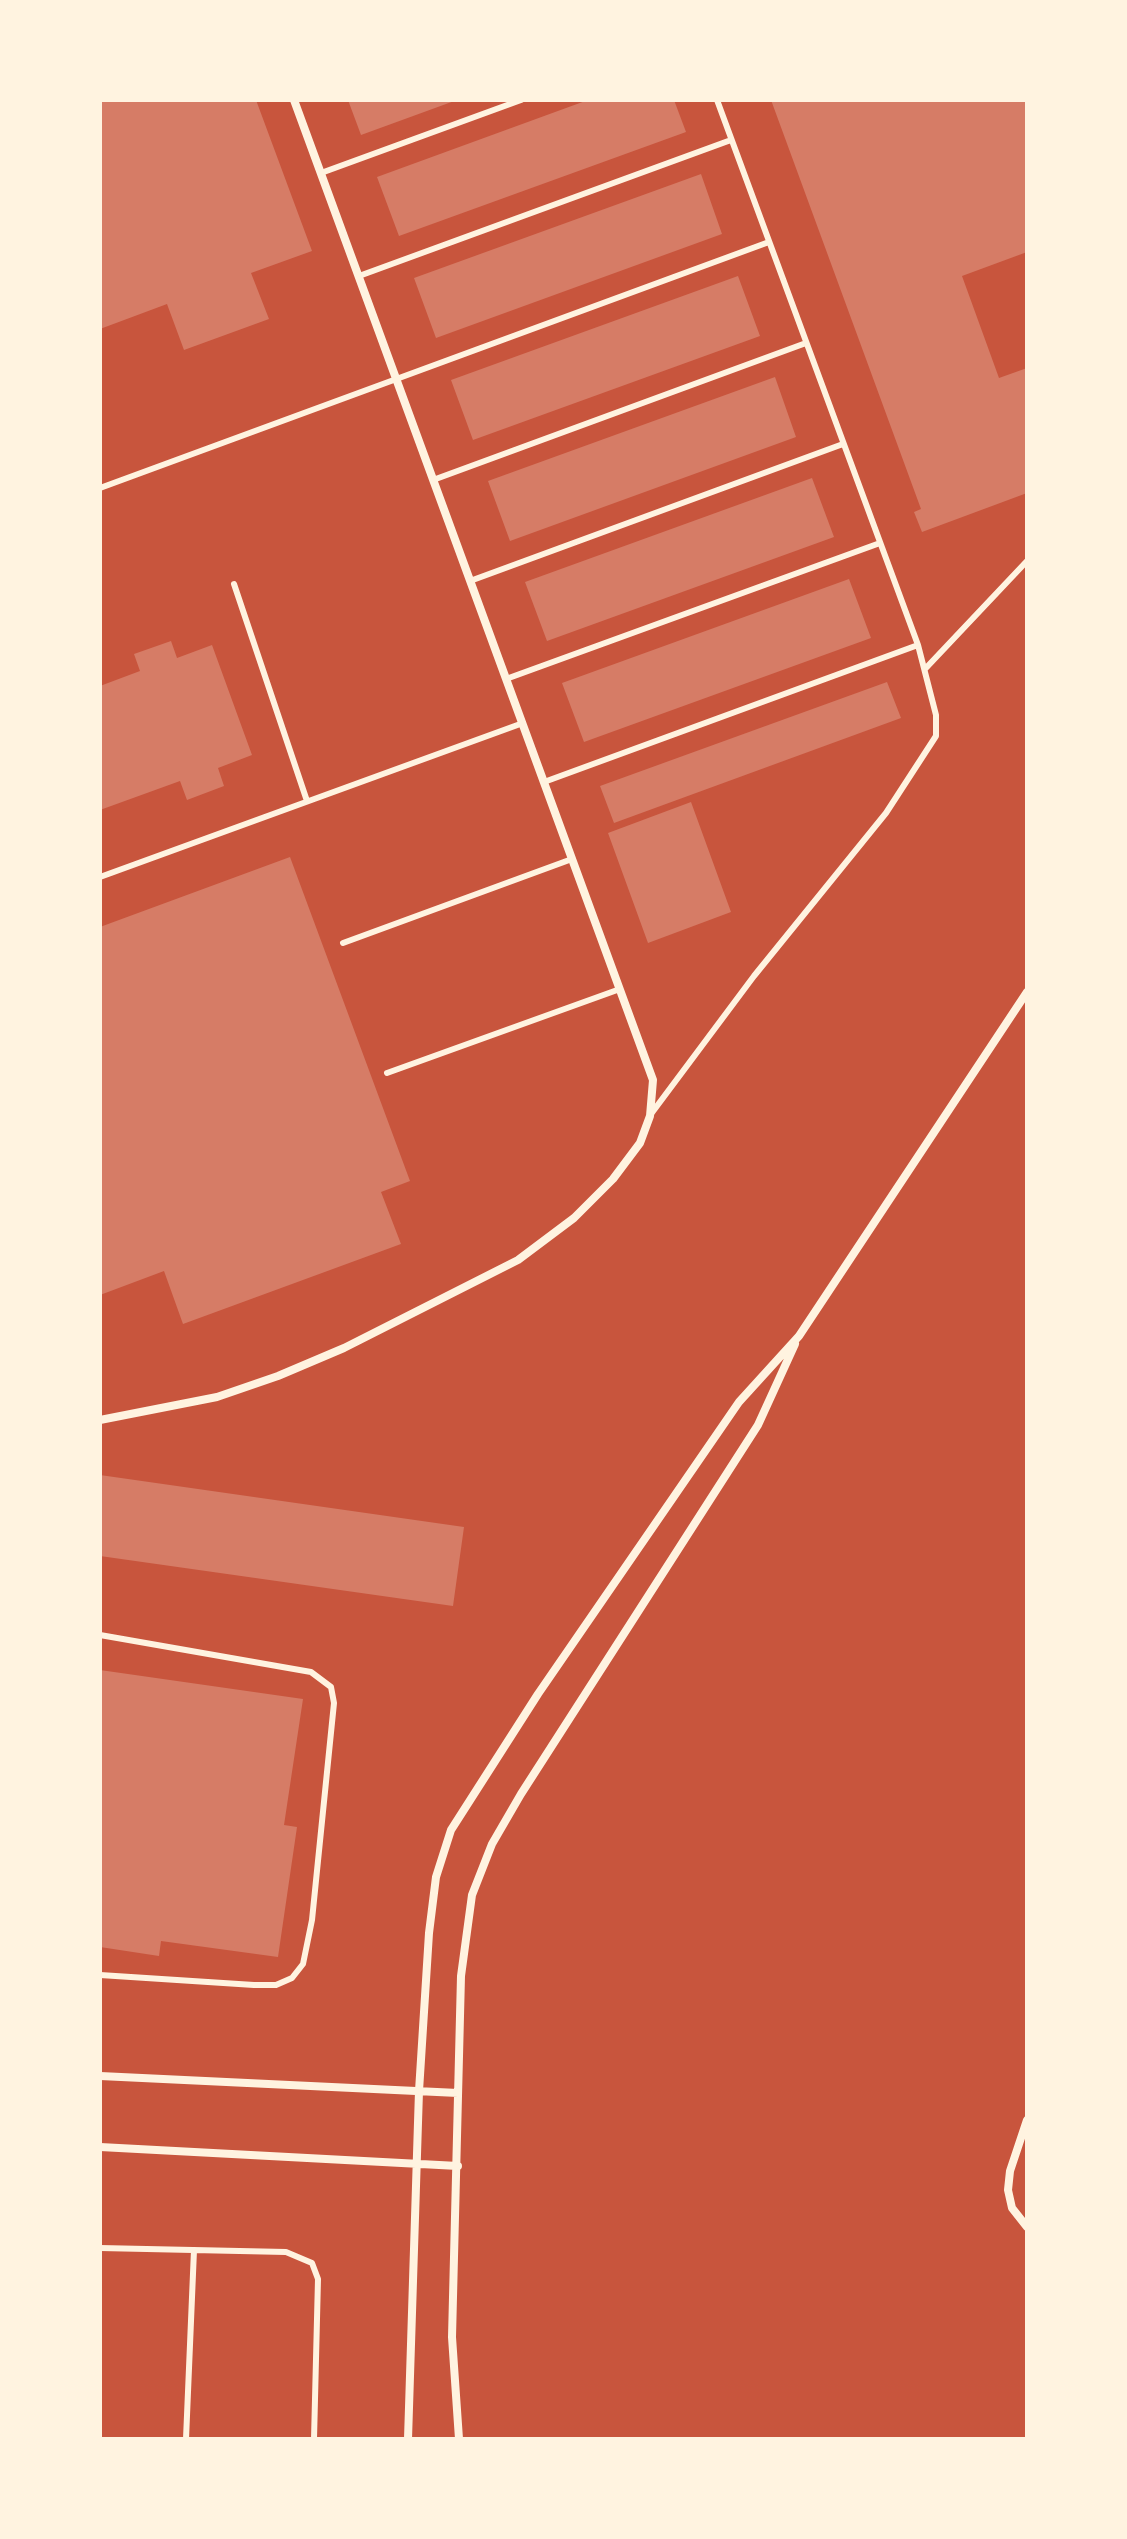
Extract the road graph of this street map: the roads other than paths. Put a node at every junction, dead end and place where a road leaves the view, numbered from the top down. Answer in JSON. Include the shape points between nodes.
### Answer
{"nodes":[{"id":1,"x":294,"y":100,"type":"edge"},
{"id":2,"x":521,"y":100,"type":"edge"},
{"id":3,"x":717,"y":100,"type":"edge"},
{"id":4,"x":731,"y":140,"type":"junction"},
{"id":5,"x":321,"y":173,"type":"junction"},
{"id":6,"x":769,"y":242,"type":"junction"},
{"id":7,"x":359,"y":276,"type":"junction"},
{"id":8,"x":806,"y":343,"type":"junction"},
{"id":9,"x":396,"y":378,"type":"junction"},
{"id":10,"x":843,"y":444,"type":"junction"},
{"id":11,"x":433,"y":480,"type":"junction"},
{"id":12,"x":100,"y":488,"type":"edge"},
{"id":13,"x":880,"y":543,"type":"junction"},
{"id":14,"x":1027,"y":561,"type":"edge"},
{"id":15,"x":470,"y":581,"type":"junction"},
{"id":16,"x":234,"y":584,"type":"dead end"},
{"id":17,"x":918,"y":645,"type":"junction"},
{"id":18,"x":925,"y":669,"type":"junction"},
{"id":19,"x":506,"y":679,"type":"junction"},
{"id":20,"x":523,"y":723,"type":"junction"},
{"id":21,"x":544,"y":782,"type":"junction"},
{"id":22,"x":307,"y":801,"type":"junction"},
{"id":23,"x":572,"y":859,"type":"junction"},
{"id":24,"x":100,"y":877,"type":"edge"},
{"id":25,"x":343,"y":943,"type":"dead end"},
{"id":26,"x":620,"y":989,"type":"junction"},
{"id":27,"x":1027,"y":992,"type":"edge"},
{"id":28,"x":387,"y":1073,"type":"dead end"},
{"id":29,"x":650,"y":1116,"type":"junction"},
{"id":30,"x":799,"y":1336,"type":"junction"},
{"id":31,"x":100,"y":1420,"type":"edge"},
{"id":32,"x":100,"y":1635,"type":"edge"},
{"id":33,"x":100,"y":1975,"type":"edge"},
{"id":34,"x":100,"y":2076,"type":"edge"},
{"id":35,"x":419,"y":2091,"type":"junction"},
{"id":36,"x":458,"y":2093,"type":"junction"},
{"id":37,"x":1027,"y":2120,"type":"edge"},
{"id":38,"x":100,"y":2147,"type":"edge"},
{"id":39,"x":418,"y":2163,"type":"junction"},
{"id":40,"x":458,"y":2166,"type":"junction"},
{"id":41,"x":1027,"y":2227,"type":"edge"},
{"id":42,"x":100,"y":2248,"type":"edge"},
{"id":43,"x":194,"y":2250,"type":"junction"},
{"id":44,"x":186,"y":2439,"type":"edge"},
{"id":45,"x":314,"y":2439,"type":"edge"},
{"id":46,"x":408,"y":2439,"type":"edge"},
{"id":47,"x":459,"y":2439,"type":"edge"}],
"edges":[{"from":1,"to":5,"type":"street"},
{"from":2,"to":5,"type":"lane"},
{"from":3,"to":4,"type":"lane"},
{"from":4,"to":6,"type":"lane"},
{"from":4,"to":7,"type":"lane"},
{"from":5,"to":7,"type":"street"},
{"from":6,"to":8,"type":"lane"},
{"from":6,"to":9,"type":"lane"},
{"from":7,"to":9,"type":"street"},
{"from":8,"to":10,"type":"lane"},
{"from":8,"to":11,"type":"lane"},
{"from":9,"to":11,"type":"street"},
{"from":9,"to":12,"type":"lane"},
{"from":10,"to":13,"type":"lane"},
{"from":10,"to":15,"type":"lane"},
{"from":11,"to":15,"type":"street"},
{"from":13,"to":17,"type":"lane"},
{"from":13,"to":19,"type":"lane"},
{"from":14,"to":18,"type":"lane"},
{"from":15,"to":19,"type":"street"},
{"from":16,"to":22,"type":"lane"},
{"from":17,"to":18,"type":"lane"},
{"from":17,"to":21,"type":"lane"},
{"from":18,"to":29,"type":"lane","via":[[936,715],[936,736],[926,756]]},
{"from":19,"to":20,"type":"street"},
{"from":20,"to":21,"type":"street"},
{"from":20,"to":22,"type":"lane"},
{"from":21,"to":23,"type":"street"},
{"from":22,"to":24,"type":"lane"},
{"from":23,"to":25,"type":"lane"},
{"from":23,"to":26,"type":"street"},
{"from":26,"to":28,"type":"lane"},
{"from":26,"to":29,"type":"street","via":[[653,1080]]},
{"from":27,"to":30,"type":"street"},
{"from":29,"to":31,"type":"street","via":[[640,1143],[613,1179],[574,1218],[518,1260],[278,1376],[217,1397]]},
{"from":30,"to":35,"type":"street","via":[[739,1402],[451,1830],[436,1877]]},
{"from":30,"to":36,"type":"street","via":[[758,1425],[492,1844],[472,1895],[461,1976]]},
{"from":32,"to":33,"type":"lane","via":[[311,1672],[331,1687],[334,1703],[312,1920],[303,1964],[292,1978],[254,1985]]},
{"from":34,"to":35,"type":"street"},
{"from":35,"to":36,"type":"street"},
{"from":35,"to":39,"type":"street"},
{"from":36,"to":40,"type":"street"},
{"from":37,"to":41,"type":"street","via":[[1008,2190],[1012,2208]]},
{"from":38,"to":39,"type":"street"},
{"from":39,"to":40,"type":"street"},
{"from":39,"to":46,"type":"street"},
{"from":40,"to":47,"type":"street","via":[[452,2337]]},
{"from":42,"to":43,"type":"lane"},
{"from":43,"to":44,"type":"lane"},
{"from":43,"to":45,"type":"lane","via":[[286,2252],[312,2263],[318,2279]]}]}
